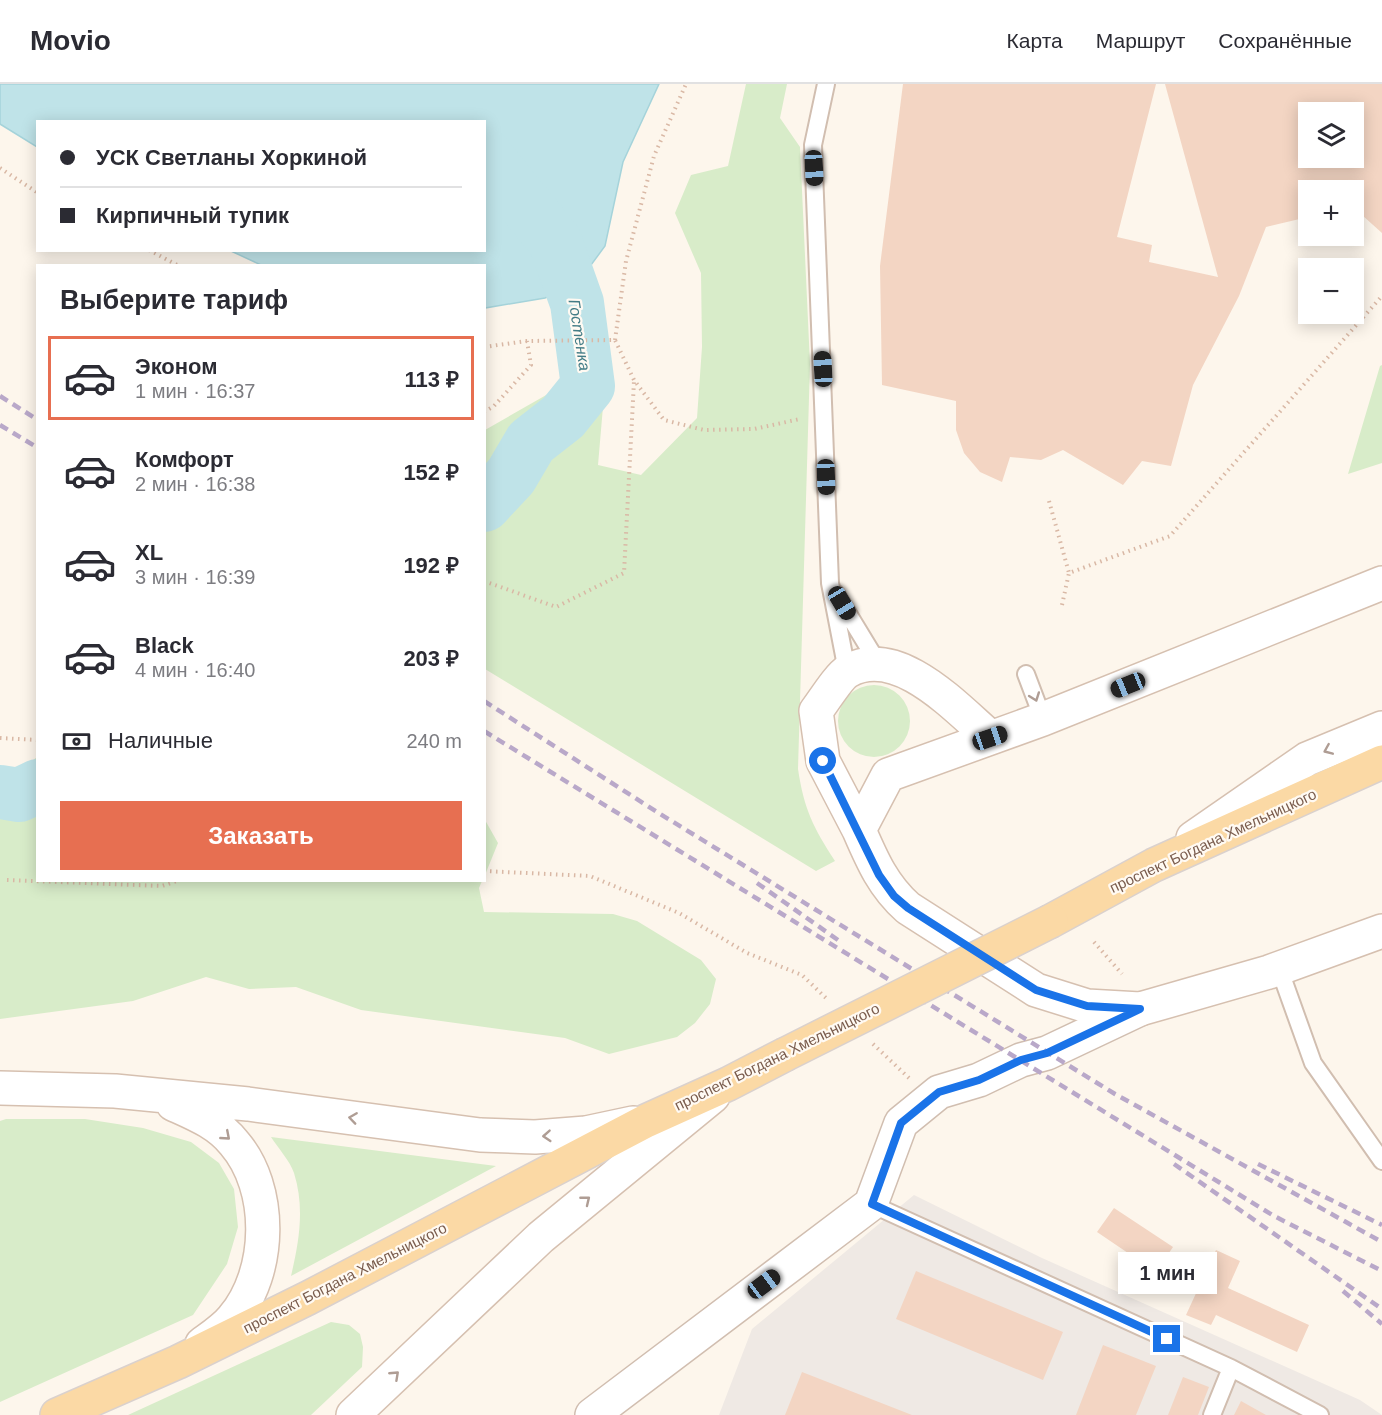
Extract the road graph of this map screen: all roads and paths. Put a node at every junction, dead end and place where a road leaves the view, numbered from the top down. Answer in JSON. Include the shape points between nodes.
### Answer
{"nodes":[{"id":1,"x":686,"y":84,"type":"edge"},
{"id":2,"x":826,"y":84,"type":"edge"},
{"id":3,"x":0,"y":168,"type":"edge"},
{"id":4,"x":36,"y":192,"type":"edge"},
{"id":5,"x":153,"y":252,"type":"edge"},
{"id":6,"x":175,"y":264,"type":"edge"},
{"id":7,"x":1382,"y":296,"type":"edge"},
{"id":8,"x":1373,"y":306,"type":"junction"},
{"id":9,"x":1382,"y":308,"type":"edge"},
{"id":10,"x":615,"y":340,"type":"junction"},
{"id":11,"x":527,"y":341,"type":"junction"},
{"id":12,"x":486,"y":347,"type":"edge"},
{"id":13,"x":634,"y":380,"type":"junction"},
{"id":14,"x":486,"y":411,"type":"edge"},
{"id":15,"x":825,"y":413,"type":"junction"},
{"id":16,"x":1049,"y":501,"type":"dead end"},
{"id":17,"x":1070,"y":573,"type":"junction"},
{"id":18,"x":486,"y":582,"type":"edge"},
{"id":19,"x":830,"y":583,"type":"junction"},
{"id":20,"x":1382,"y":583,"type":"edge"},
{"id":21,"x":1062,"y":605,"type":"dead end"},
{"id":22,"x":878,"y":663,"type":"junction"},
{"id":23,"x":847,"y":671,"type":"junction"},
{"id":24,"x":1026,"y":674,"type":"dead end"},
{"id":25,"x":1043,"y":719,"type":"junction"},
{"id":26,"x":1382,"y":728,"type":"edge"},
{"id":27,"x":0,"y":738,"type":"edge"},
{"id":28,"x":990,"y":738,"type":"junction"},
{"id":29,"x":36,"y":740,"type":"edge"},
{"id":30,"x":1382,"y":762,"type":"edge"},
{"id":31,"x":859,"y":830,"type":"junction"},
{"id":32,"x":1154,"y":865,"type":"junction"},
{"id":33,"x":486,"y":871,"type":"edge"},
{"id":34,"x":8,"y":880,"type":"dead end"},
{"id":35,"x":36,"y":881,"type":"edge"},
{"id":36,"x":59,"y":882,"type":"edge"},
{"id":37,"x":174,"y":882,"type":"edge"},
{"id":38,"x":1382,"y":931,"type":"edge"},
{"id":39,"x":1094,"y":942,"type":"dead end"},
{"id":40,"x":1279,"y":968,"type":"junction"},
{"id":41,"x":1131,"y":974,"type":"dead end"},
{"id":42,"x":828,"y":1000,"type":"dead end"},
{"id":43,"x":1140,"y":1009,"type":"junction"},
{"id":44,"x":870,"y":1041,"type":"dead end"},
{"id":45,"x":728,"y":1084,"type":"junction"},
{"id":46,"x":0,"y":1088,"type":"edge"},
{"id":47,"x":57,"y":1091,"type":"junction"},
{"id":48,"x":115,"y":1091,"type":"junction"},
{"id":49,"x":939,"y":1092,"type":"junction"},
{"id":50,"x":0,"y":1108,"type":"edge"},
{"id":51,"x":646,"y":1121,"type":"junction"},
{"id":52,"x":1382,"y":1161,"type":"edge"},
{"id":53,"x":872,"y":1204,"type":"junction"},
{"id":54,"x":178,"y":1362,"type":"junction"},
{"id":55,"x":1231,"y":1368,"type":"junction"},
{"id":56,"x":57,"y":1415,"type":"edge"},
{"id":57,"x":353,"y":1415,"type":"edge"},
{"id":58,"x":592,"y":1415,"type":"edge"},
{"id":59,"x":1212,"y":1415,"type":"edge"},
{"id":60,"x":1320,"y":1415,"type":"edge"}],
"edges":[{"from":1,"to":10,"type":"path","via":[[654,156],[626,261]]},
{"from":2,"to":15,"type":"lane","via":[[813,145]]},
{"from":3,"to":4,"type":"path"},
{"from":5,"to":6,"type":"path"},
{"from":7,"to":8,"type":"path"},
{"from":8,"to":9,"type":"path"},
{"from":8,"to":17,"type":"path","via":[[1170,536]]},
{"from":10,"to":11,"type":"path"},
{"from":10,"to":13,"type":"path"},
{"from":11,"to":12,"type":"path"},
{"from":11,"to":14,"type":"path","via":[[531,365]]},
{"from":13,"to":15,"type":"path","via":[[664,420],[704,430],[753,429]]},
{"from":13,"to":18,"type":"path","via":[[624,573],[556,607]]},
{"from":15,"to":19,"type":"lane"},
{"from":16,"to":17,"type":"path"},
{"from":17,"to":21,"type":"path"},
{"from":19,"to":22,"type":"lane"},
{"from":19,"to":23,"type":"lane"},
{"from":20,"to":25,"type":"street"},
{"from":22,"to":23,"type":"street"},
{"from":22,"to":28,"type":"street","via":[[923,679]]},
{"from":23,"to":31,"type":"street","via":[[816,711],[823,761]]},
{"from":24,"to":25,"type":"lane","one_way":true},
{"from":25,"to":28,"type":"street"},
{"from":26,"to":32,"type":"street","one_way":true,"via":[[1307,759]]},
{"from":27,"to":29,"type":"path"},
{"from":28,"to":31,"type":"street","via":[[888,775]]},
{"from":30,"to":32,"type":"main road","name":"проспект Богдана Хмельницкого"},
{"from":31,"to":43,"type":"street","via":[[879,875],[894,896],[1036,990],[1087,1006]]},
{"from":32,"to":45,"type":"main road","name":"проспект Богдана Хмельницкого","bridge":true},
{"from":33,"to":42,"type":"path","via":[[590,876],[679,913],[747,953],[802,975]]},
{"from":34,"to":35,"type":"path"},
{"from":36,"to":37,"type":"path","via":[[162,886]]},
{"from":38,"to":40,"type":"street"},
{"from":39,"to":41,"type":"path","via":[[1121,974]]},
{"from":40,"to":43,"type":"street"},
{"from":40,"to":52,"type":"lane","via":[[1313,1063]]},
{"from":43,"to":49,"type":"street","via":[[1047,1053]]},
{"from":44,"to":49,"type":"path","via":[[913,1082]]},
{"from":45,"to":51,"type":"main road","name":"проспект Богдана Хмельницкого"},
{"from":57,"to":45,"type":"street","one_way":true,"via":[[541,1237]]},
{"from":46,"to":47,"type":"street"},
{"from":47,"to":48,"type":"street"},
{"from":47,"to":50,"type":"street"},
{"from":51,"to":48,"type":"street","one_way":true,"via":[[576,1134],[480,1135],[248,1104]]},
{"from":48,"to":54,"type":"street","one_way":true,"via":[[170,1102],[207,1120],[234,1142],[260,1193],[261,1247],[248,1295],[217,1334]]},
{"from":49,"to":53,"type":"street","via":[[901,1123]]},
{"from":51,"to":54,"type":"main road","name":"проспект Богдана Хмельницкого"},
{"from":53,"to":55,"type":"lane"},
{"from":53,"to":58,"type":"street"},
{"from":54,"to":56,"type":"main road","name":"проспект Богдана Хмельницкого"},
{"from":55,"to":59,"type":"lane"},
{"from":55,"to":60,"type":"lane"}]}
